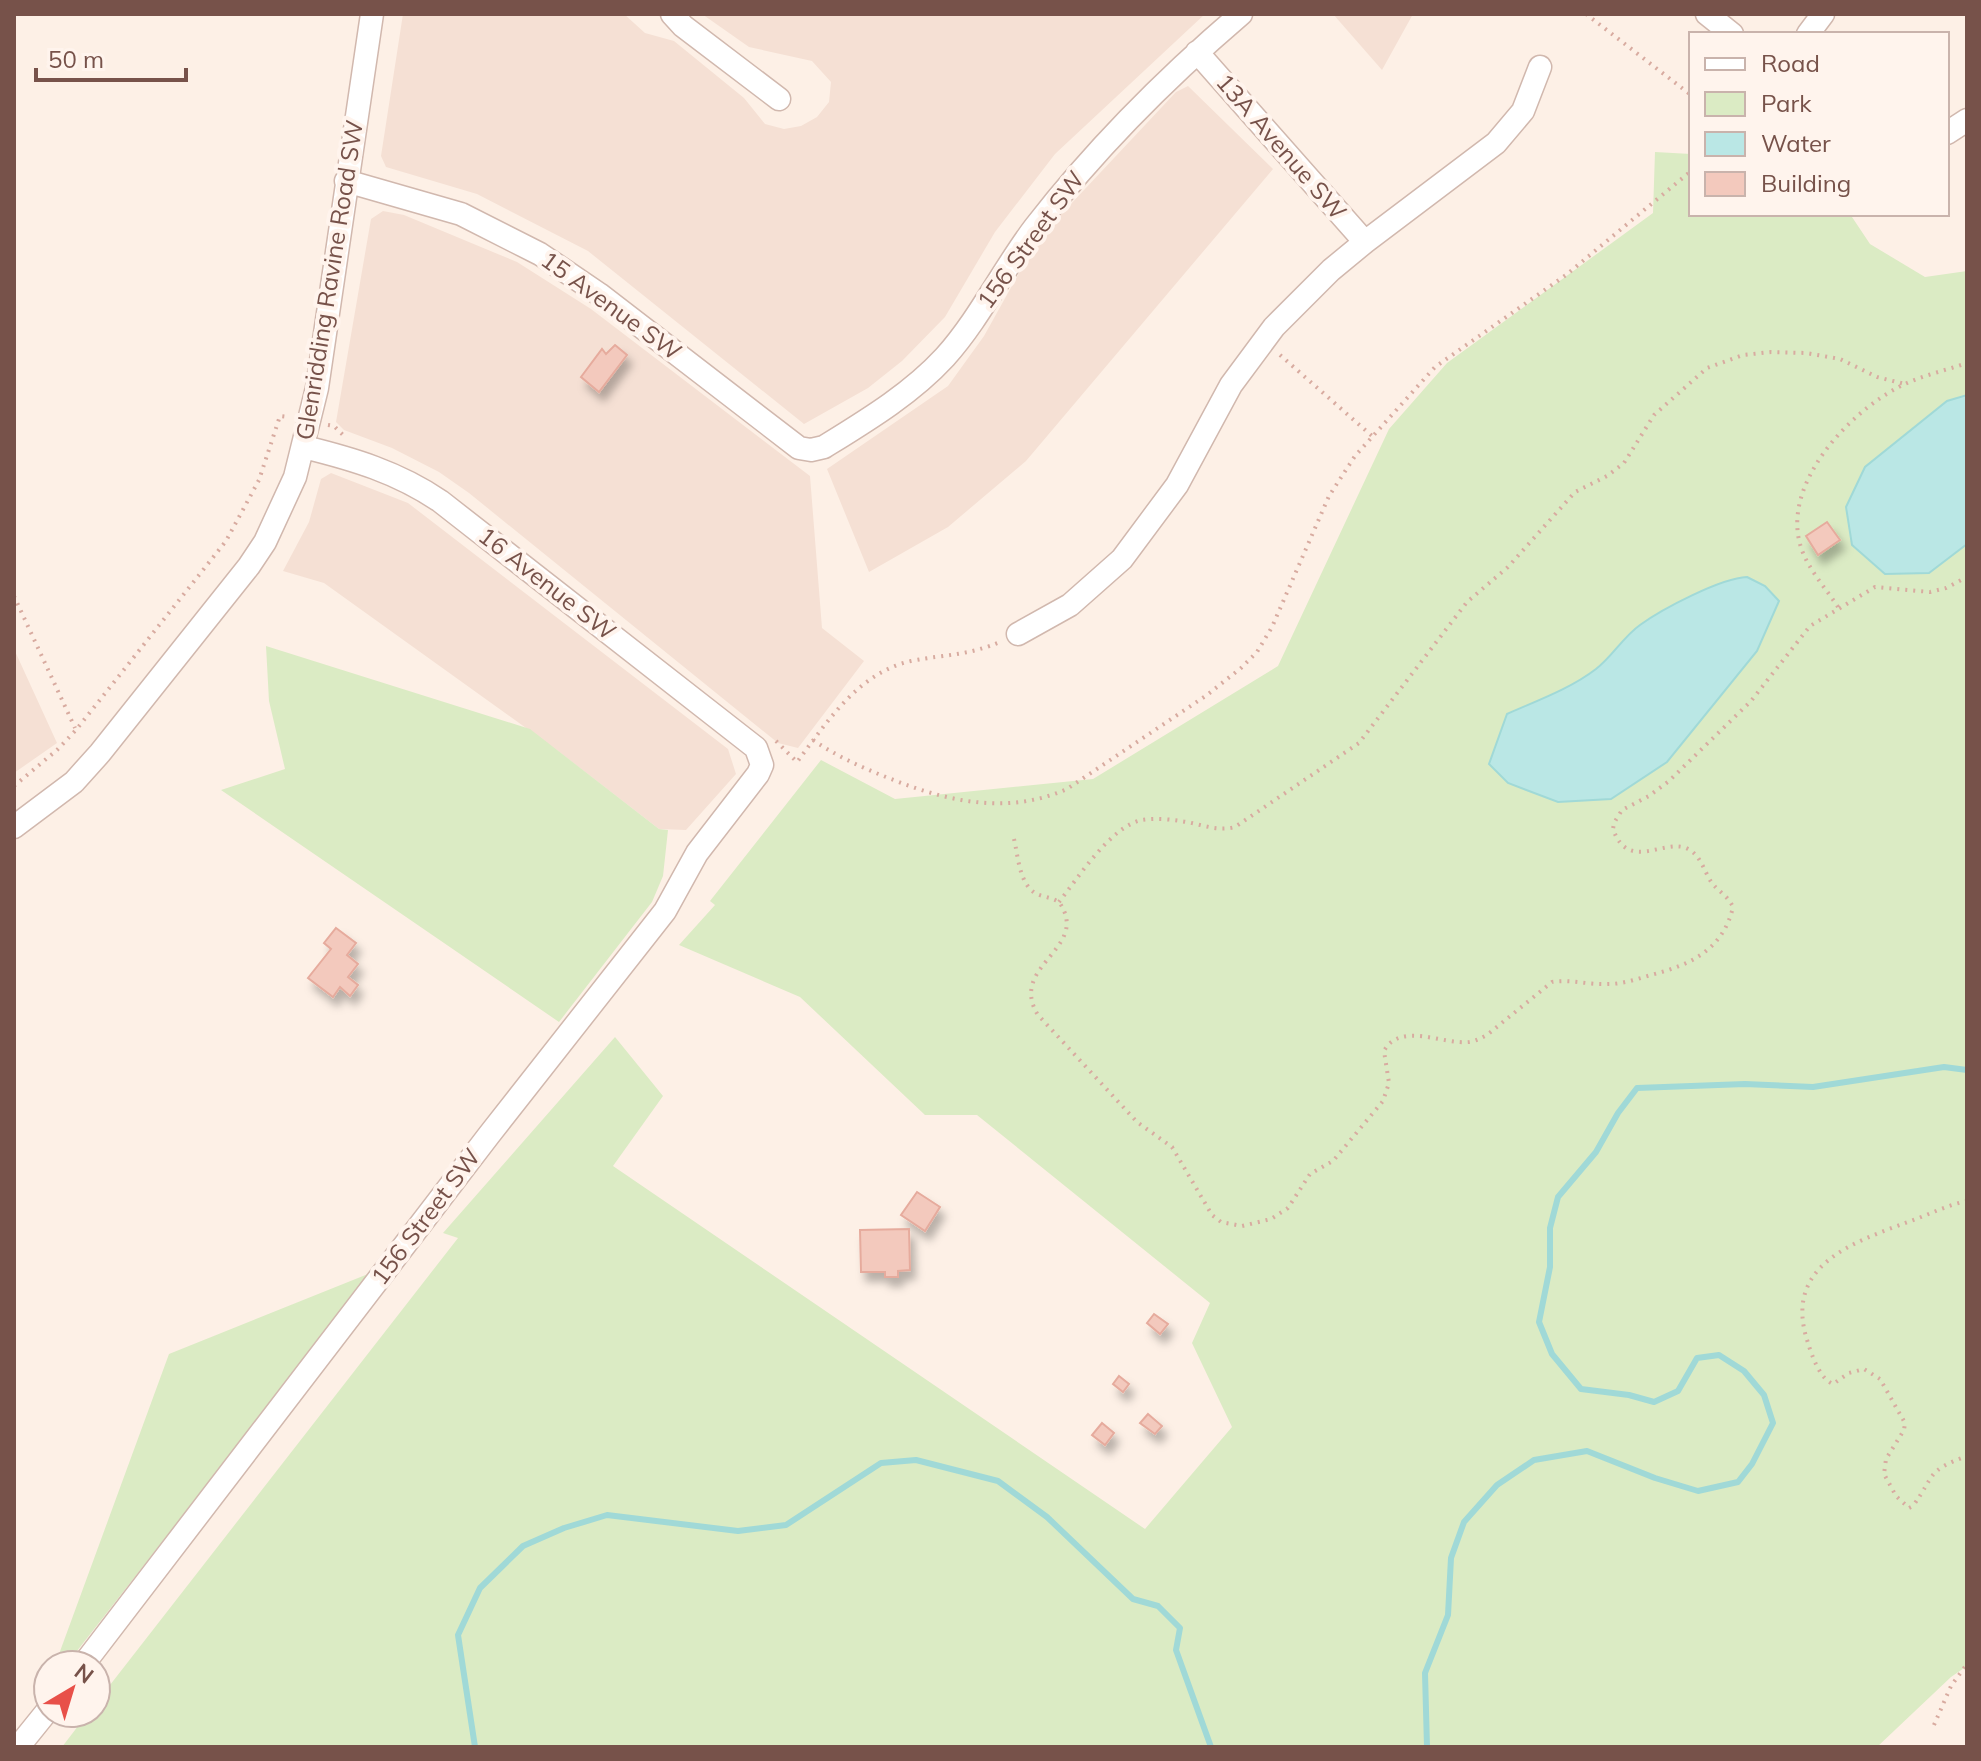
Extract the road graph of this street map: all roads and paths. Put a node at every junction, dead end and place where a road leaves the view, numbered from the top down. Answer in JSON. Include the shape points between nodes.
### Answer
{"nodes":[{"id":1,"x":372,"y":14,"type":"edge"},
{"id":2,"x":672,"y":14,"type":"edge"},
{"id":3,"x":1241,"y":14,"type":"edge"},
{"id":4,"x":1586,"y":14,"type":"edge"},
{"id":5,"x":1707,"y":14,"type":"edge"},
{"id":6,"x":1823,"y":14,"type":"edge"},
{"id":7,"x":1730,"y":32,"type":"edge"},
{"id":8,"x":1810,"y":32,"type":"edge"},
{"id":9,"x":1197,"y":52,"type":"junction"},
{"id":10,"x":1540,"y":67,"type":"dead end"},
{"id":11,"x":1689,"y":93,"type":"edge"},
{"id":12,"x":779,"y":99,"type":"dead end"},
{"id":13,"x":1967,"y":120,"type":"edge"},
{"id":14,"x":1949,"y":132,"type":"edge"},
{"id":15,"x":1689,"y":173,"type":"edge"},
{"id":16,"x":346,"y":181,"type":"junction"},
{"id":17,"x":1365,"y":242,"type":"junction"},
{"id":18,"x":1263,"y":340,"type":"junction"},
{"id":19,"x":1967,"y":363,"type":"edge"},
{"id":20,"x":1905,"y":384,"type":"junction"},
{"id":21,"x":280,"y":416,"type":"dead end"},
{"id":22,"x":334,"y":426,"type":"dead end"},
{"id":23,"x":343,"y":435,"type":"dead end"},
{"id":24,"x":1372,"y":436,"type":"junction"},
{"id":25,"x":304,"y":447,"type":"junction"},
{"id":26,"x":811,"y":450,"type":"joint"},
{"id":27,"x":1967,"y":577,"type":"edge"},
{"id":28,"x":14,"y":596,"type":"edge"},
{"id":29,"x":1838,"y":607,"type":"junction"},
{"id":30,"x":1018,"y":634,"type":"joint"},
{"id":31,"x":76,"y":730,"type":"junction"},
{"id":32,"x":766,"y":733,"type":"dead end"},
{"id":33,"x":813,"y":740,"type":"junction"},
{"id":34,"x":762,"y":765,"type":"joint"},
{"id":35,"x":14,"y":786,"type":"edge"},
{"id":36,"x":14,"y":827,"type":"edge"},
{"id":37,"x":1014,"y":839,"type":"dead end"},
{"id":38,"x":1059,"y":902,"type":"junction"},
{"id":39,"x":1967,"y":1201,"type":"edge"},
{"id":40,"x":1967,"y":1456,"type":"edge"},
{"id":41,"x":95,"y":1649,"type":"edge"},
{"id":42,"x":1967,"y":1664,"type":"edge"},
{"id":43,"x":1934,"y":1725,"type":"dead end"},
{"id":44,"x":33,"y":1729,"type":"edge"},
{"id":45,"x":23,"y":1741,"type":"dead end"}],
"edges":[{"from":1,"to":16,"type":"street","name":"Glenridding Ravine Road SW"},
{"from":2,"to":12,"type":"street"},
{"from":3,"to":9,"type":"street","name":"156 Street SW"},
{"from":4,"to":11,"type":"path"},
{"from":5,"to":7,"type":"street"},
{"from":6,"to":8,"type":"street"},
{"from":9,"to":17,"type":"street","name":"13A Avenue SW"},
{"from":9,"to":26,"type":"street","name":"156 Street SW","via":[[1072,181],[972,321],[916,386],[824,447]]},
{"from":10,"to":17,"type":"street","via":[[1523,111],[1496,143]]},
{"from":13,"to":14,"type":"street"},
{"from":15,"to":24,"type":"path","via":[[1566,275],[1435,367]]},
{"from":16,"to":25,"type":"street","name":"Glenridding Ravine Road SW"},
{"from":16,"to":26,"type":"street","name":"15 Avenue SW","via":[[461,214],[540,254],[799,448]]},
{"from":17,"to":18,"type":"street"},
{"from":18,"to":24,"type":"path"},
{"from":18,"to":30,"type":"street","via":[[1231,385],[1177,485],[1122,559],[1070,605]]},
{"from":19,"to":20,"type":"path"},
{"from":20,"to":29,"type":"path","via":[[1844,428],[1805,487],[1799,540]]},
{"from":20,"to":38,"type":"path","via":[[1840,359],[1806,353],[1743,355],[1707,368],[1654,415],[1624,463],[1575,492],[1508,567],[1467,602],[1349,752],[1235,827],[1159,820],[1133,824],[1097,854]]},
{"from":21,"to":31,"type":"path","via":[[259,480],[226,541]]},
{"from":22,"to":23,"type":"path"},
{"from":24,"to":33,"type":"path","via":[[1329,496],[1257,652],[1207,695],[1067,789],[1005,804],[952,800],[838,757]]},
{"from":25,"to":34,"type":"street","name":"16 Avenue SW","via":[[385,470],[440,501],[756,748]]},
{"from":25,"to":36,"type":"street","name":"Glenridding Ravine Road SW","via":[[276,521],[249,566],[83,772]]},
{"from":27,"to":29,"type":"path","via":[[1930,592],[1875,587]]},
{"from":28,"to":31,"type":"path"},
{"from":29,"to":38,"type":"path","via":[[1810,626],[1757,694],[1669,781],[1622,810],[1614,823],[1620,842],[1634,850],[1679,846],[1697,856],[1733,907],[1712,947],[1674,969],[1624,982],[1552,982],[1478,1040],[1394,1040],[1384,1051],[1389,1083],[1383,1101],[1333,1161],[1310,1174],[1294,1202],[1271,1219],[1242,1226],[1212,1215],[1172,1147],[1137,1122],[1038,1015],[1031,998],[1034,978],[1068,930]]},
{"from":30,"to":33,"type":"path","via":[[977,652],[892,667],[846,698]]},
{"from":31,"to":35,"type":"path"},
{"from":32,"to":33,"type":"path","via":[[797,762]]},
{"from":34,"to":41,"type":"street","name":"156 Street SW","via":[[697,853],[665,911]]},
{"from":37,"to":38,"type":"path","via":[[1029,887]]},
{"from":39,"to":40,"type":"path","via":[[1843,1248],[1815,1273],[1802,1315],[1824,1378],[1833,1384],[1864,1369],[1880,1379],[1903,1417],[1904,1430],[1883,1466],[1886,1482],[1909,1508],[1931,1475]]},
{"from":42,"to":43,"type":"path"},
{"from":44,"to":45,"type":"street"}]}
